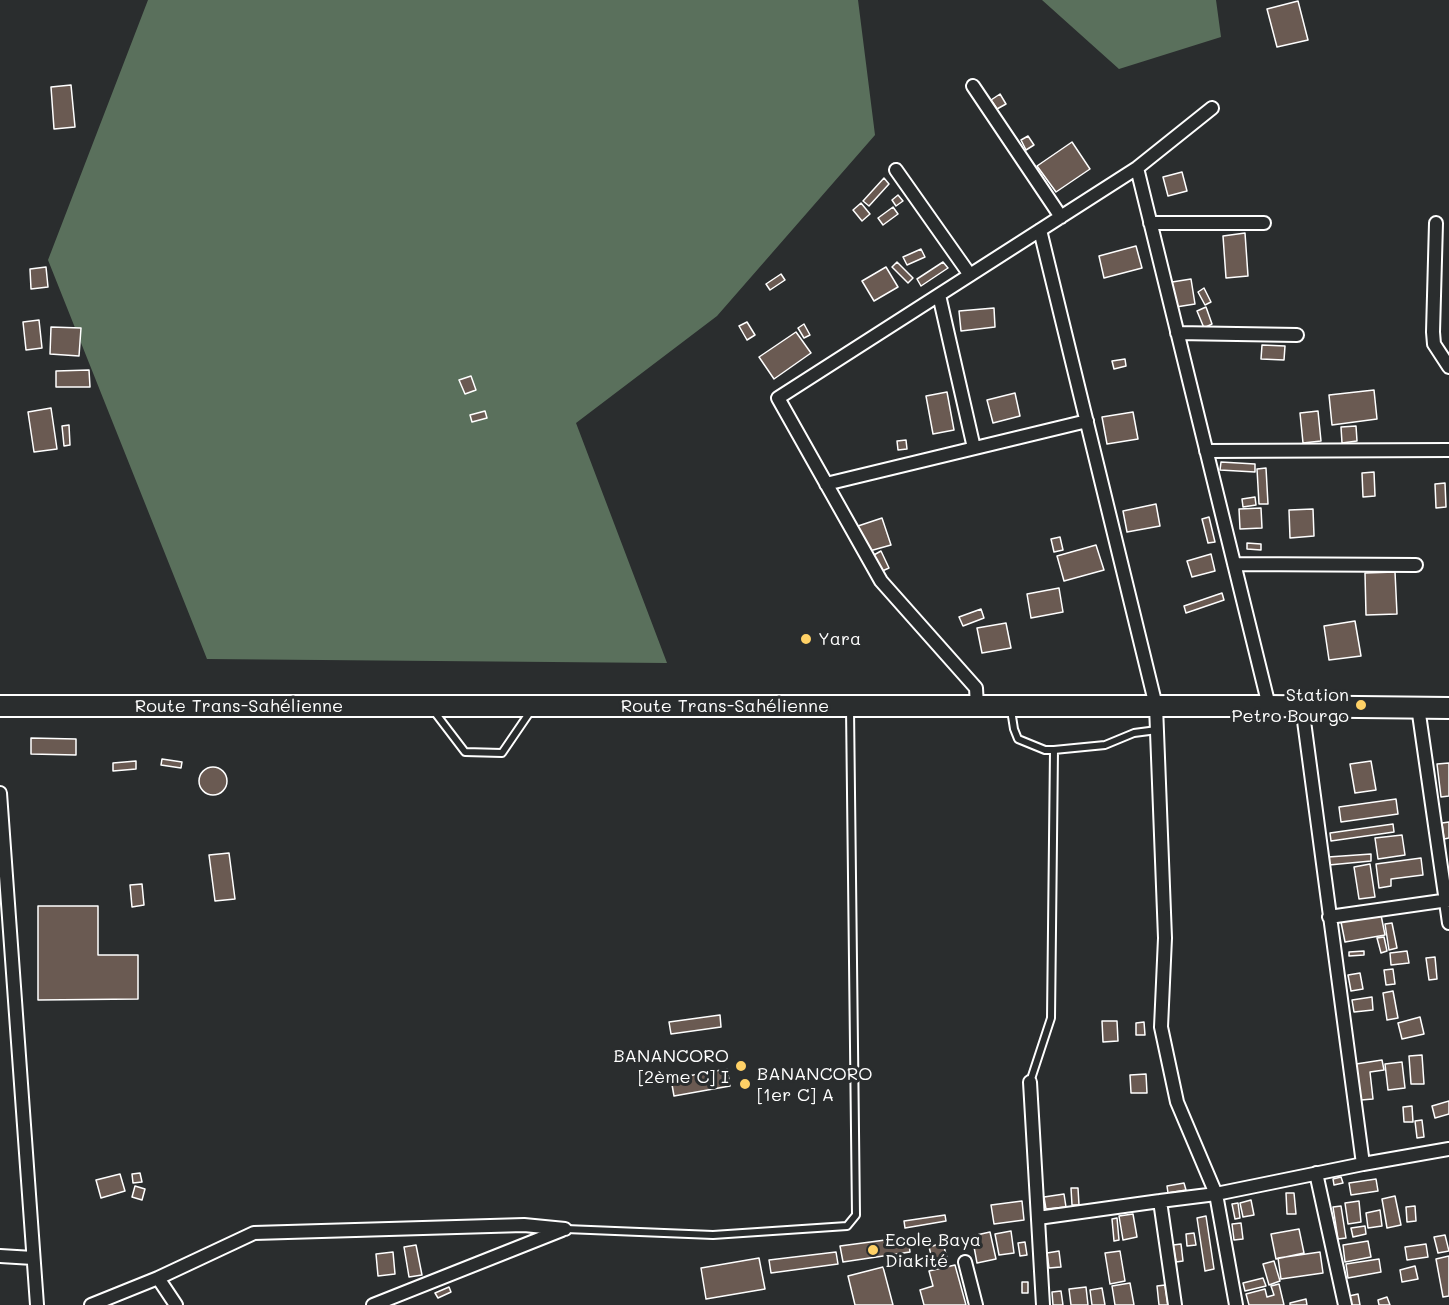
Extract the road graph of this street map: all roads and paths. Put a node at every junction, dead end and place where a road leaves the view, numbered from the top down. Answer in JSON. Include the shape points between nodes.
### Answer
{"nodes":[{"id":1,"x":973,"y":86,"type":"dead end"},
{"id":2,"x":1212,"y":108,"type":"dead end"},
{"id":3,"x":1137,"y":168,"type":"junction"},
{"id":4,"x":896,"y":171,"type":"dead end"},
{"id":5,"x":1061,"y":217,"type":"junction"},
{"id":6,"x":1150,"y":223,"type":"junction"},
{"id":7,"x":1264,"y":223,"type":"dead end"},
{"id":8,"x":1436,"y":223,"type":"dead end"},
{"id":9,"x":1040,"y":230,"type":"junction"},
{"id":10,"x":970,"y":275,"type":"junction"},
{"id":11,"x":939,"y":295,"type":"junction"},
{"id":12,"x":1177,"y":333,"type":"junction"},
{"id":13,"x":1297,"y":335,"type":"dead end"},
{"id":14,"x":1449,"y":367,"type":"edge"},
{"id":15,"x":1086,"y":421,"type":"junction"},
{"id":16,"x":974,"y":448,"type":"junction"},
{"id":17,"x":1449,"y":450,"type":"edge"},
{"id":18,"x":1206,"y":451,"type":"junction"},
{"id":19,"x":826,"y":484,"type":"junction"},
{"id":20,"x":1234,"y":564,"type":"junction"},
{"id":21,"x":1416,"y":565,"type":"dead end"},
{"id":22,"x":0,"y":706,"type":"edge"},
{"id":23,"x":430,"y":706,"type":"junction"},
{"id":24,"x":534,"y":706,"type":"junction"},
{"id":25,"x":850,"y":706,"type":"junction"},
{"id":26,"x":976,"y":706,"type":"junction"},
{"id":27,"x":1011,"y":706,"type":"junction"},
{"id":28,"x":1156,"y":706,"type":"junction"},
{"id":29,"x":1269,"y":706,"type":"junction"},
{"id":30,"x":1302,"y":706,"type":"junction"},
{"id":31,"x":1418,"y":707,"type":"junction"},
{"id":32,"x":1449,"y":708,"type":"edge"},
{"id":33,"x":1157,"y":730,"type":"junction"},
{"id":34,"x":1054,"y":750,"type":"junction"},
{"id":35,"x":0,"y":793,"type":"edge"},
{"id":36,"x":1447,"y":900,"type":"edge"},
{"id":37,"x":1329,"y":917,"type":"junction"},
{"id":38,"x":1449,"y":923,"type":"edge"},
{"id":39,"x":1030,"y":1082,"type":"joint"},
{"id":40,"x":1449,"y":1149,"type":"edge"},
{"id":41,"x":1363,"y":1164,"type":"junction"},
{"id":42,"x":1316,"y":1173,"type":"junction"},
{"id":43,"x":1216,"y":1194,"type":"junction"},
{"id":44,"x":1160,"y":1201,"type":"junction"},
{"id":45,"x":1038,"y":1218,"type":"junction"},
{"id":46,"x":565,"y":1229,"type":"junction"},
{"id":47,"x":0,"y":1256,"type":"edge"},
{"id":48,"x":33,"y":1258,"type":"junction"},
{"id":49,"x":965,"y":1262,"type":"dead end"},
{"id":50,"x":158,"y":1278,"type":"junction"},
{"id":51,"x":37,"y":1305,"type":"edge"},
{"id":52,"x":91,"y":1305,"type":"edge"},
{"id":53,"x":176,"y":1305,"type":"edge"},
{"id":54,"x":373,"y":1305,"type":"edge"},
{"id":55,"x":976,"y":1305,"type":"edge"},
{"id":56,"x":1043,"y":1305,"type":"edge"},
{"id":57,"x":1175,"y":1305,"type":"edge"},
{"id":58,"x":1236,"y":1305,"type":"edge"},
{"id":59,"x":1345,"y":1305,"type":"edge"}],
"edges":[{"from":1,"to":5,"type":"street"},
{"from":2,"to":3,"type":"street"},
{"from":3,"to":5,"type":"street"},
{"from":3,"to":6,"type":"street"},
{"from":4,"to":10,"type":"street"},
{"from":5,"to":9,"type":"street"},
{"from":6,"to":7,"type":"street"},
{"from":6,"to":12,"type":"street"},
{"from":8,"to":14,"type":"street","via":[[1434,344]]},
{"from":9,"to":10,"type":"street"},
{"from":9,"to":15,"type":"street"},
{"from":10,"to":11,"type":"street"},
{"from":11,"to":16,"type":"street"},
{"from":11,"to":19,"type":"street","via":[[778,398]]},
{"from":12,"to":13,"type":"street"},
{"from":12,"to":18,"type":"street"},
{"from":15,"to":16,"type":"street"},
{"from":15,"to":28,"type":"street"},
{"from":16,"to":19,"type":"street"},
{"from":17,"to":18,"type":"street"},
{"from":18,"to":20,"type":"street"},
{"from":19,"to":26,"type":"street","via":[[881,581],[976,688]]},
{"from":20,"to":21,"type":"street"},
{"from":20,"to":29,"type":"street"},
{"from":22,"to":23,"type":"highway","name":"Route Trans-Sahélienne"},
{"from":23,"to":24,"type":"highway","name":"Route Trans-Sahélienne"},
{"from":23,"to":24,"type":"lane","via":[[465,752],[502,753]]},
{"from":24,"to":25,"type":"highway","name":"Route Trans-Sahélienne"},
{"from":25,"to":26,"type":"highway","name":"Route Trans-Sahélienne"},
{"from":25,"to":46,"type":"lane","via":[[856,1215],[847,1226],[713,1234]]},
{"from":26,"to":27,"type":"highway","name":"Route Trans-Sahélienne"},
{"from":27,"to":28,"type":"highway","name":"Route Trans-Sahélienne"},
{"from":27,"to":34,"type":"lane","via":[[1018,739]]},
{"from":28,"to":29,"type":"highway","name":"Route Trans-Sahélienne"},
{"from":28,"to":33,"type":"street"},
{"from":29,"to":30,"type":"highway","name":"Route Trans-Sahélienne"},
{"from":30,"to":31,"type":"highway","name":"Route Trans-Sahélienne"},
{"from":30,"to":37,"type":"street"},
{"from":31,"to":32,"type":"highway","name":"Route Trans-Sahélienne"},
{"from":31,"to":36,"type":"street"},
{"from":33,"to":34,"type":"lane","via":[[1134,733],[1105,745]]},
{"from":33,"to":43,"type":"street","via":[[1165,938],[1161,1027],[1178,1102]]},
{"from":34,"to":39,"type":"lane","via":[[1051,1018]]},
{"from":35,"to":48,"type":"street"},
{"from":36,"to":37,"type":"street"},
{"from":36,"to":38,"type":"street"},
{"from":37,"to":41,"type":"street"},
{"from":39,"to":45,"type":"street"},
{"from":40,"to":41,"type":"street"},
{"from":41,"to":42,"type":"street"},
{"from":42,"to":43,"type":"street"},
{"from":42,"to":59,"type":"street"},
{"from":43,"to":44,"type":"street"},
{"from":43,"to":58,"type":"street"},
{"from":44,"to":45,"type":"street"},
{"from":44,"to":57,"type":"street"},
{"from":45,"to":56,"type":"street"},
{"from":46,"to":50,"type":"street","via":[[524,1225],[254,1233]]},
{"from":46,"to":54,"type":"street"},
{"from":47,"to":48,"type":"street"},
{"from":48,"to":51,"type":"street"},
{"from":49,"to":55,"type":"street"},
{"from":50,"to":52,"type":"street"},
{"from":50,"to":53,"type":"street"}]}
